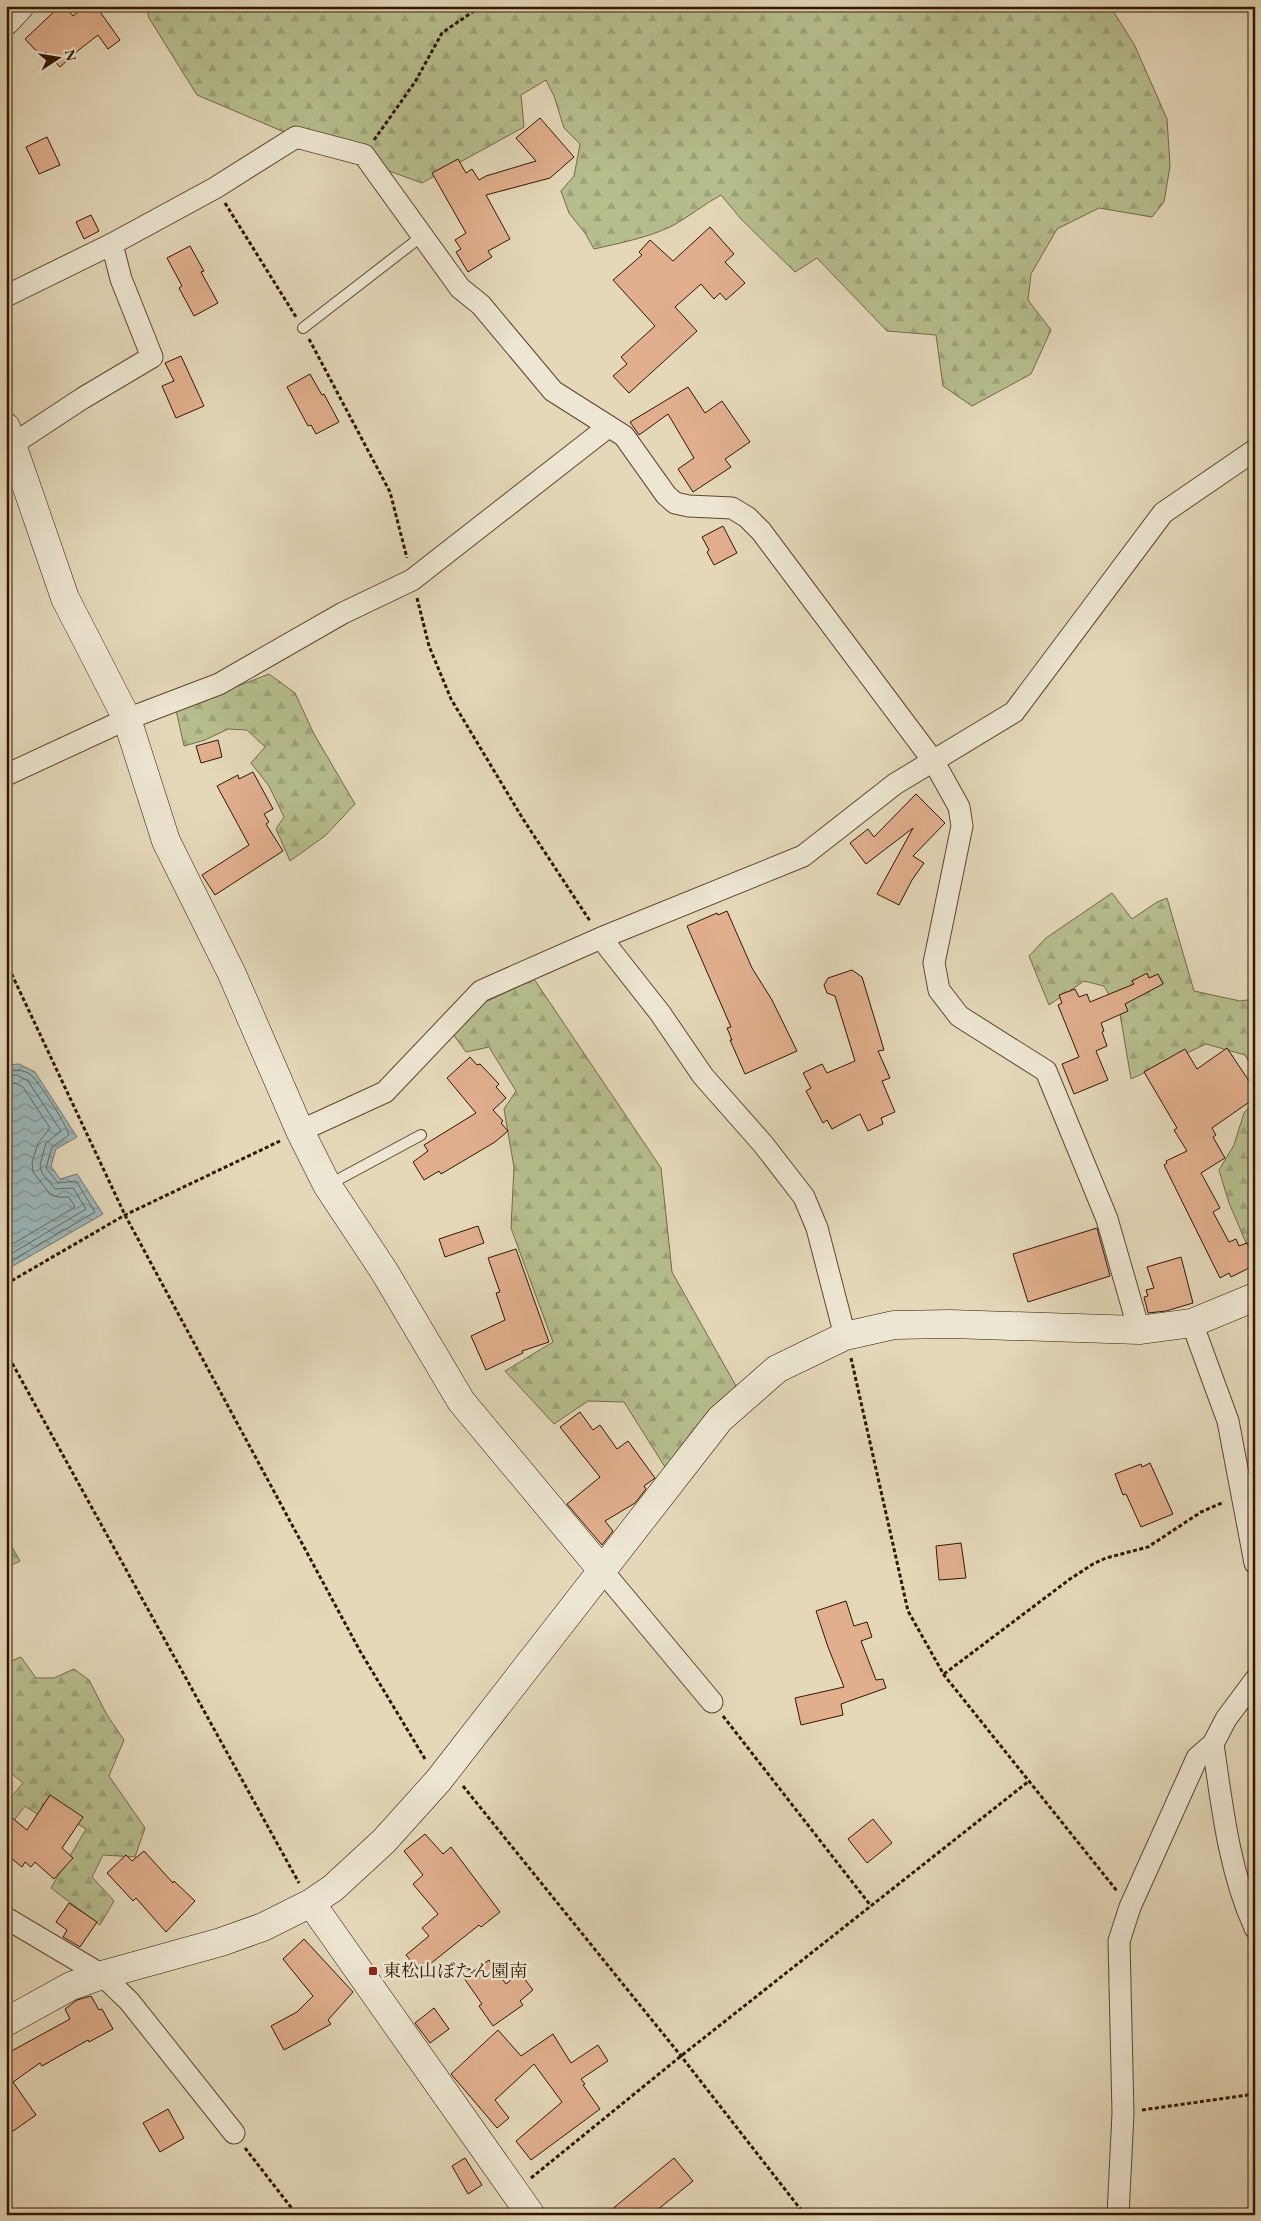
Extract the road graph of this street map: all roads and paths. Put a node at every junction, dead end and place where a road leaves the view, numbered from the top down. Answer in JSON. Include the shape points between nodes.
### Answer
{"nodes":[{"id":1,"x":20,"y":6,"type":"edge"},
{"id":2,"x":481,"y":6,"type":"edge"},
{"id":3,"x":6,"y":21,"type":"edge"},
{"id":4,"x":364,"y":155,"type":"junction"},
{"id":5,"x":422,"y":236,"type":"junction"},
{"id":6,"x":112,"y":244,"type":"junction"},
{"id":7,"x":6,"y":296,"type":"edge"},
{"id":8,"x":303,"y":328,"type":"dead end"},
{"id":9,"x":608,"y":427,"type":"junction"},
{"id":10,"x":10,"y":436,"type":"edge"},
{"id":11,"x":1255,"y":450,"type":"edge"},
{"id":12,"x":127,"y":719,"type":"junction"},
{"id":13,"x":934,"y":762,"type":"junction"},
{"id":14,"x":6,"y":775,"type":"edge"},
{"id":15,"x":601,"y":938,"type":"junction"},
{"id":16,"x":6,"y":962,"type":"edge"},
{"id":17,"x":300,"y":1131,"type":"junction"},
{"id":18,"x":421,"y":1135,"type":"dead end"},
{"id":19,"x":327,"y":1185,"type":"junction"},
{"id":20,"x":125,"y":1215,"type":"junction"},
{"id":21,"x":6,"y":1284,"type":"edge"},
{"id":22,"x":1255,"y":1297,"type":"edge"},
{"id":23,"x":1192,"y":1323,"type":"junction"},
{"id":24,"x":1139,"y":1330,"type":"junction"},
{"id":25,"x":846,"y":1336,"type":"junction"},
{"id":26,"x":6,"y":1352,"type":"edge"},
{"id":27,"x":1241,"y":1497,"type":"junction"},
{"id":28,"x":1255,"y":1562,"type":"edge"},
{"id":29,"x":602,"y":1570,"type":"junction"},
{"id":30,"x":944,"y":1674,"type":"junction"},
{"id":31,"x":1255,"y":1680,"type":"edge"},
{"id":32,"x":712,"y":1702,"type":"joint"},
{"id":33,"x":1213,"y":1744,"type":"junction"},
{"id":34,"x":444,"y":1774,"type":"junction"},
{"id":35,"x":1029,"y":1781,"type":"junction"},
{"id":36,"x":311,"y":1903,"type":"junction"},
{"id":37,"x":871,"y":1906,"type":"junction"},
{"id":38,"x":1130,"y":1907,"type":"junction"},
{"id":39,"x":6,"y":1918,"type":"edge"},
{"id":40,"x":1255,"y":1928,"type":"edge"},
{"id":41,"x":102,"y":1975,"type":"junction"},
{"id":42,"x":6,"y":2022,"type":"edge"},
{"id":43,"x":681,"y":2056,"type":"junction"},
{"id":44,"x":1255,"y":2094,"type":"edge"},
{"id":45,"x":1123,"y":2113,"type":"junction"},
{"id":46,"x":234,"y":2133,"type":"joint"},
{"id":47,"x":515,"y":2191,"type":"junction"},
{"id":48,"x":296,"y":2215,"type":"edge"},
{"id":49,"x":531,"y":2215,"type":"edge"},
{"id":50,"x":804,"y":2215,"type":"edge"},
{"id":51,"x":1118,"y":2215,"type":"edge"}],
"edges":[{"from":1,"to":3,"type":"street"},
{"from":2,"to":4,"type":"path","via":[[442,33],[415,82]]},
{"from":4,"to":5,"type":"street"},
{"from":4,"to":6,"type":"street","via":[[296,137],[215,188]]},
{"from":5,"to":8,"type":"lane"},
{"from":5,"to":9,"type":"street","via":[[460,288],[481,306],[553,391]]},
{"from":6,"to":7,"type":"street"},
{"from":6,"to":10,"type":"street","via":[[121,279],[152,357]]},
{"from":9,"to":12,"type":"street","via":[[412,580],[343,613],[219,684]]},
{"from":9,"to":13,"type":"street","via":[[624,436],[675,503],[713,509],[732,508],[747,516]]},
{"from":10,"to":12,"type":"street","via":[[66,598]]},
{"from":11,"to":13,"type":"street","via":[[1163,513],[1014,712]]},
{"from":12,"to":14,"type":"street"},
{"from":12,"to":17,"type":"street","via":[[166,841],[232,974]]},
{"from":13,"to":15,"type":"street","via":[[895,784],[803,856]]},
{"from":13,"to":24,"type":"street","via":[[959,807],[962,826],[934,963],[939,990],[959,1016],[1046,1071],[1107,1219]]},
{"from":15,"to":17,"type":"street","via":[[481,991],[385,1092]]},
{"from":15,"to":25,"type":"street","via":[[660,1013],[703,1076],[804,1197],[818,1228]]},
{"from":16,"to":20,"type":"path"},
{"from":17,"to":19,"type":"street"},
{"from":17,"to":20,"type":"path"},
{"from":18,"to":19,"type":"lane"},
{"from":19,"to":29,"type":"street","via":[[384,1271],[460,1400]]},
{"from":20,"to":21,"type":"path"},
{"from":20,"to":34,"type":"path","via":[[360,1651]]},
{"from":22,"to":23,"type":"street"},
{"from":23,"to":24,"type":"street"},
{"from":23,"to":27,"type":"street","via":[[1228,1421]]},
{"from":24,"to":25,"type":"street","via":[[894,1324]]},
{"from":25,"to":29,"type":"street","via":[[777,1369],[720,1420]]},
{"from":25,"to":30,"type":"path","via":[[908,1612]]},
{"from":26,"to":36,"type":"path"},
{"from":27,"to":28,"type":"street"},
{"from":27,"to":30,"type":"path","via":[[1201,1512],[1148,1547],[1093,1564]]},
{"from":29,"to":32,"type":"street"},
{"from":29,"to":34,"type":"street"},
{"from":30,"to":35,"type":"path"},
{"from":31,"to":33,"type":"street","via":[[1226,1718]]},
{"from":32,"to":37,"type":"path"},
{"from":33,"to":38,"type":"street","via":[[1197,1758]]},
{"from":33,"to":40,"type":"street","via":[[1226,1831],[1246,1910]]},
{"from":34,"to":36,"type":"street","via":[[358,1866]]},
{"from":34,"to":43,"type":"path"},
{"from":35,"to":37,"type":"path"},
{"from":35,"to":38,"type":"path"},
{"from":36,"to":41,"type":"street","via":[[263,1927],[221,1942]]},
{"from":36,"to":47,"type":"street"},
{"from":37,"to":43,"type":"path"},
{"from":38,"to":45,"type":"street","via":[[1119,1942]]},
{"from":39,"to":41,"type":"street"},
{"from":41,"to":42,"type":"street","via":[[72,1986]]},
{"from":41,"to":46,"type":"street","via":[[129,2001]]},
{"from":43,"to":47,"type":"path"},
{"from":43,"to":50,"type":"path"},
{"from":44,"to":45,"type":"path"},
{"from":45,"to":51,"type":"street"},
{"from":46,"to":48,"type":"path"},
{"from":47,"to":49,"type":"street"}]}
